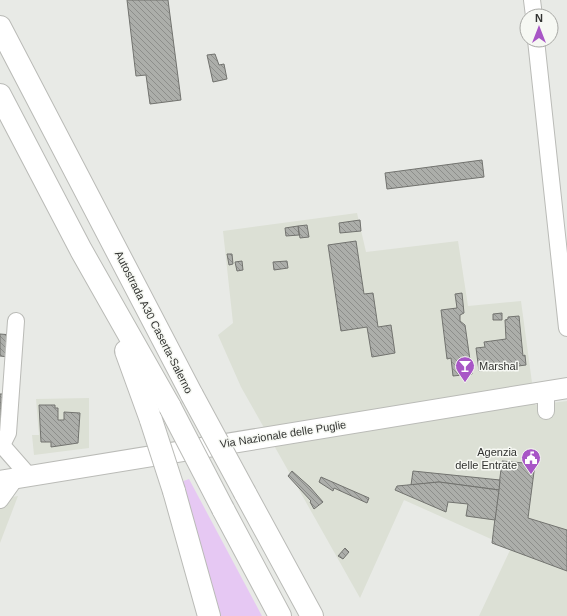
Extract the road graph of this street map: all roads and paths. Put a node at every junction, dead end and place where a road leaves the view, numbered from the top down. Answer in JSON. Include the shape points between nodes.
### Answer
{"nodes":[{"id":1,"x":0,"y":27,"type":"edge"},
{"id":2,"x":537,"y":48,"type":"edge"},
{"id":3,"x":0,"y":95,"type":"edge"},
{"id":4,"x":101,"y":284,"type":"junction"},
{"id":5,"x":16,"y":321,"type":"dead end"},
{"id":6,"x":567,"y":328,"type":"edge"},
{"id":7,"x":567,"y":388,"type":"edge"},
{"id":8,"x":546,"y":391,"type":"junction"},
{"id":9,"x":546,"y":411,"type":"dead end"},
{"id":10,"x":1,"y":444,"type":"edge"},
{"id":11,"x":15,"y":479,"type":"edge"},
{"id":12,"x":0,"y":500,"type":"edge"},
{"id":13,"x":209,"y":616,"type":"edge"},
{"id":14,"x":280,"y":616,"type":"edge"},
{"id":15,"x":312,"y":616,"type":"edge"}],
"edges":[{"from":1,"to":15,"type":"highway","name":"Autostrada A30 Caserta-Salerno","bridge":true,"via":[[192,395]]},
{"from":2,"to":6,"type":"street"},
{"from":3,"to":4,"type":"highway"},
{"from":4,"to":13,"type":"highway","bridge":true,"via":[[151,420]]},
{"from":4,"to":14,"type":"highway","bridge":true},
{"from":5,"to":10,"type":"street","via":[[8,433]]},
{"from":7,"to":8,"type":"main road","name":"Via Nazionale delle Puglie"},
{"from":8,"to":9,"type":"street"},
{"from":8,"to":11,"type":"main road","name":"Via Nazionale delle Puglie"},
{"from":10,"to":11,"type":"street"},
{"from":11,"to":12,"type":"street"}]}
